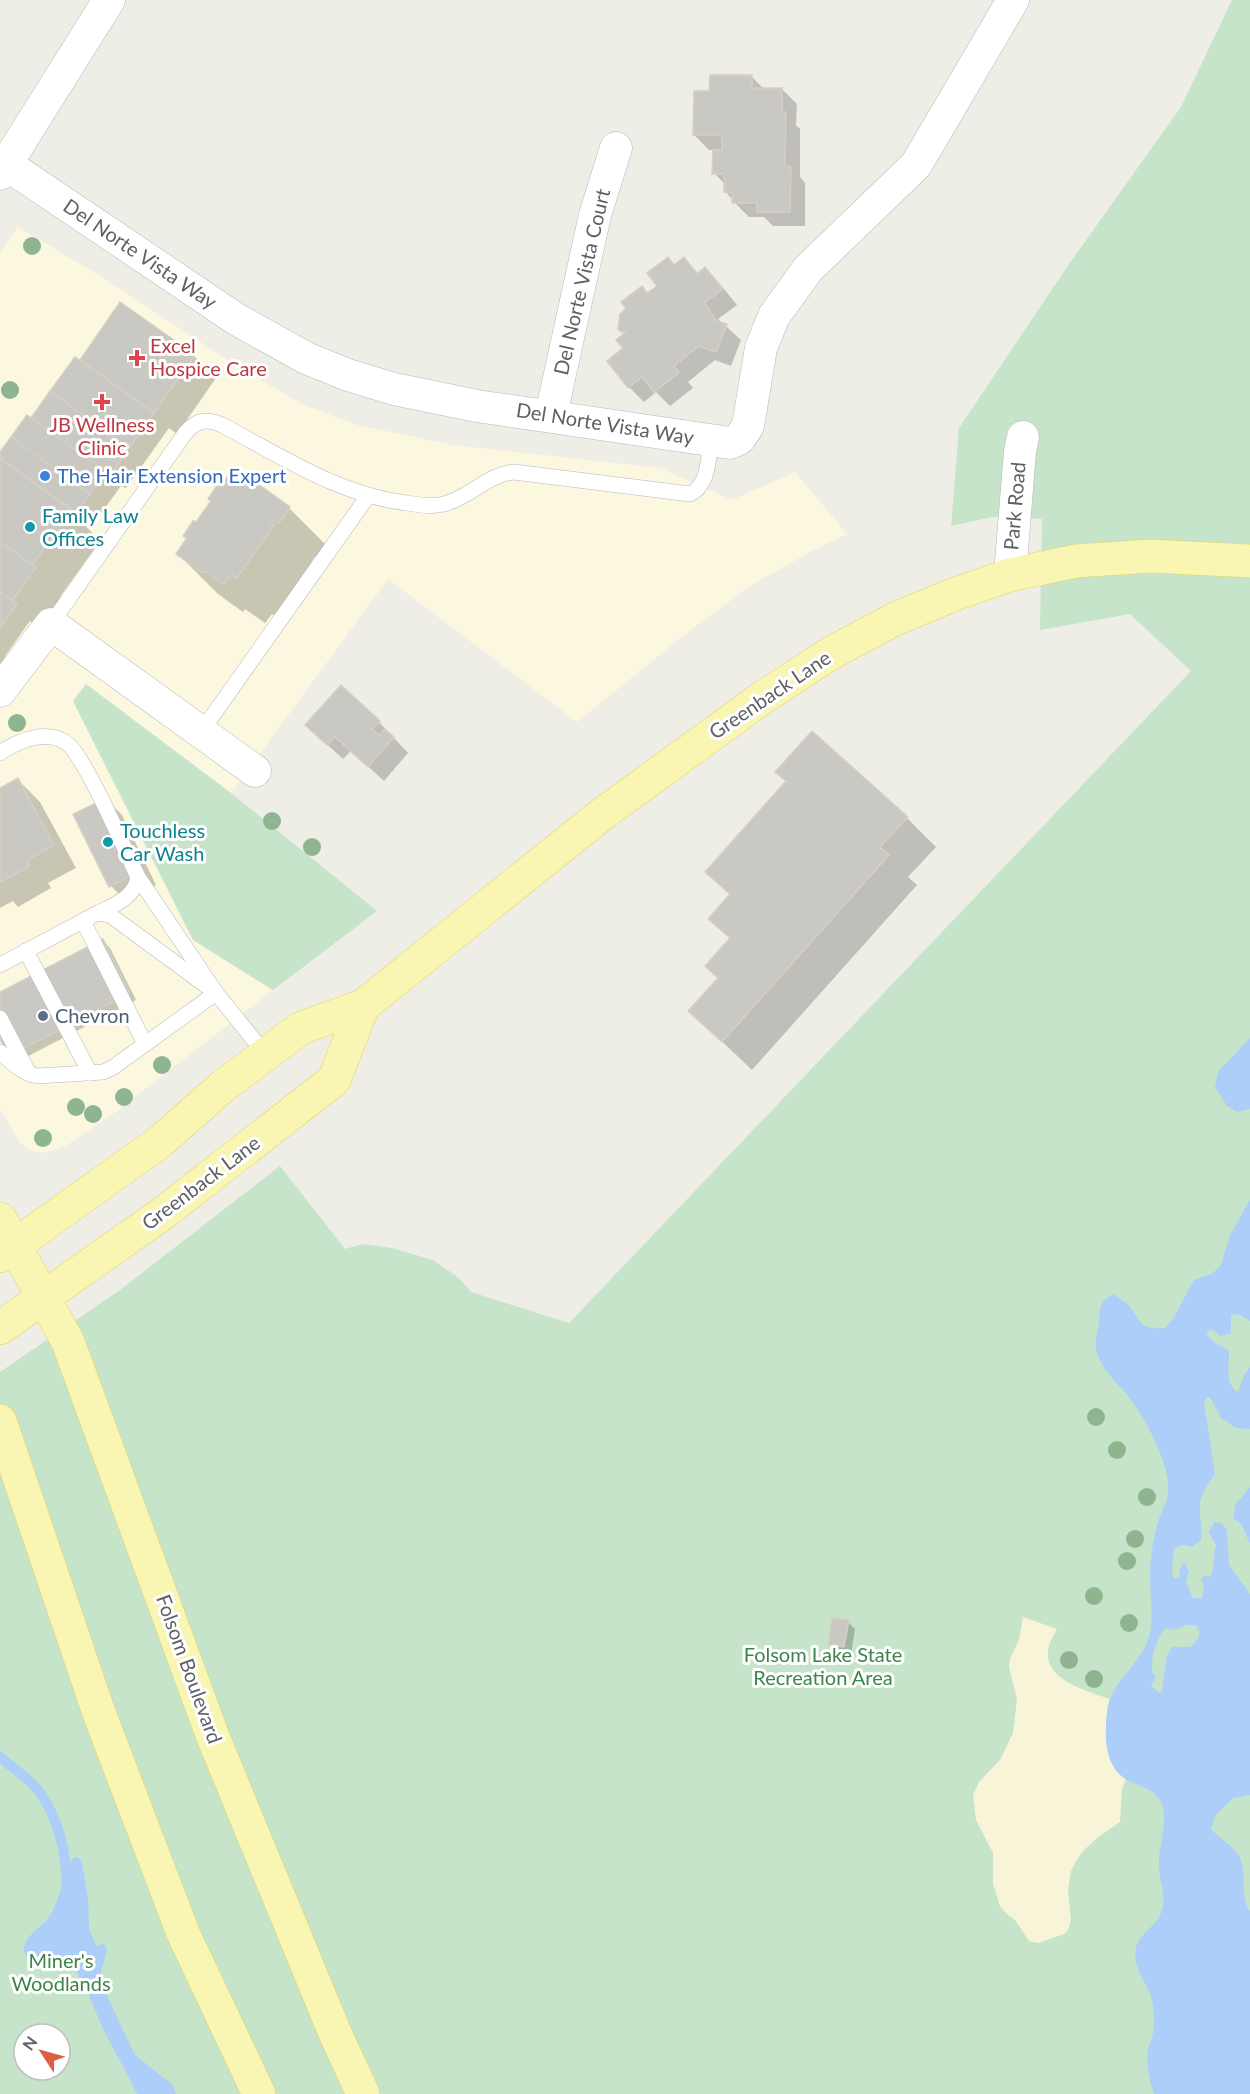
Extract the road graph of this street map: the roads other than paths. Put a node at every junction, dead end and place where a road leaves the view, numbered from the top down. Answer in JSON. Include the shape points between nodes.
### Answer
{"nodes":[{"id":1,"x":109,"y":0,"type":"edge"},
{"id":2,"x":1013,"y":0,"type":"edge"},
{"id":3,"x":616,"y":148,"type":"dead end"},
{"id":4,"x":3,"y":169,"type":"edge"},
{"id":5,"x":551,"y":415,"type":"junction"},
{"id":6,"x":1023,"y":437,"type":"dead end"},
{"id":7,"x":711,"y":440,"type":"junction"},
{"id":8,"x":368,"y":496,"type":"junction"},
{"id":9,"x":1250,"y":561,"type":"edge"},
{"id":10,"x":1010,"y":575,"type":"junction"},
{"id":11,"x":51,"y":624,"type":"junction"},
{"id":12,"x":0,"y":691,"type":"edge"},
{"id":13,"x":201,"y":732,"type":"junction"},
{"id":14,"x":0,"y":753,"type":"edge"},
{"id":15,"x":255,"y":771,"type":"dead end"},
{"id":16,"x":138,"y":878,"type":"junction"},
{"id":17,"x":98,"y":913,"type":"junction"},
{"id":18,"x":82,"y":921,"type":"junction"},
{"id":19,"x":27,"y":951,"type":"junction"},
{"id":20,"x":0,"y":965,"type":"edge"},
{"id":21,"x":216,"y":993,"type":"junction"},
{"id":22,"x":363,"y":1006,"type":"junction"},
{"id":23,"x":0,"y":1018,"type":"edge"},
{"id":24,"x":145,"y":1044,"type":"junction"},
{"id":25,"x":0,"y":1052,"type":"edge"},
{"id":26,"x":266,"y":1055,"type":"junction"},
{"id":27,"x":90,"y":1073,"type":"junction"},
{"id":28,"x":29,"y":1074,"type":"junction"},
{"id":29,"x":5,"y":1240,"type":"edge"},
{"id":30,"x":45,"y":1297,"type":"junction"},
{"id":31,"x":0,"y":1328,"type":"edge"},
{"id":32,"x":0,"y":1421,"type":"edge"},
{"id":33,"x":0,"y":1488,"type":"edge"},
{"id":34,"x":48,"y":1566,"type":"junction"},
{"id":35,"x":260,"y":2094,"type":"edge"},
{"id":36,"x":363,"y":2094,"type":"edge"}],
"edges":[{"from":1,"to":4,"type":"street"},
{"from":2,"to":7,"type":"street","name":"Del Norte Vista Way","via":[[916,165],[808,269],[774,316],[761,348],[744,434],[730,443]]},
{"from":3,"to":5,"type":"street","name":"Del Norte Vista Court","via":[[596,214]]},
{"from":4,"to":5,"type":"street","name":"Del Norte Vista Way","via":[[236,319],[306,358],[394,389],[477,406]]},
{"from":5,"to":7,"type":"street","name":"Del Norte Vista Way"},
{"from":6,"to":10,"type":"street","name":"Park Road"},
{"from":7,"to":8,"type":"lane","via":[[704,481],[690,494],[514,472],[441,505]]},
{"from":8,"to":11,"type":"lane","via":[[318,476],[222,424],[197,422],[186,432]]},
{"from":8,"to":13,"type":"lane"},
{"from":9,"to":10,"type":"main road","name":"Greenback Lane","via":[[1139,556],[1076,561]]},
{"from":10,"to":22,"type":"main road","name":"Greenback Lane","via":[[895,619],[831,653],[762,698],[601,815]]},
{"from":11,"to":12,"type":"street"},
{"from":11,"to":13,"type":"street"},
{"from":13,"to":15,"type":"street"},
{"from":14,"to":16,"type":"lane","via":[[32,737],[56,739],[69,745],[93,783]]},
{"from":16,"to":17,"type":"lane","via":[[127,897]]},
{"from":16,"to":21,"type":"lane"},
{"from":17,"to":18,"type":"lane"},
{"from":17,"to":21,"type":"lane","via":[[117,918]]},
{"from":18,"to":19,"type":"lane"},
{"from":18,"to":24,"type":"lane"},
{"from":19,"to":20,"type":"lane"},
{"from":19,"to":27,"type":"lane"},
{"from":21,"to":24,"type":"lane"},
{"from":21,"to":26,"type":"lane"},
{"from":22,"to":26,"type":"main road","name":"Greenback Lane","via":[[302,1028]]},
{"from":22,"to":30,"type":"main road","name":"Greenback Lane","via":[[334,1080],[162,1215]]},
{"from":23,"to":28,"type":"lane"},
{"from":24,"to":27,"type":"lane","via":[[112,1068]]},
{"from":25,"to":28,"type":"lane"},
{"from":26,"to":29,"type":"main road","name":"Greenback Lane","via":[[160,1141]]},
{"from":27,"to":28,"type":"lane"},
{"from":29,"to":30,"type":"main road","name":"Folsom Boulevard"},
{"from":30,"to":31,"type":"main road","name":"Greenback Lane"},
{"from":30,"to":36,"type":"main road","name":"Folsom Boulevard","via":[[68,1342],[213,1737],[334,2033]]},
{"from":32,"to":34,"type":"main road"},
{"from":33,"to":34,"type":"main road"},
{"from":34,"to":35,"type":"main road","via":[[183,1933]]}]}
